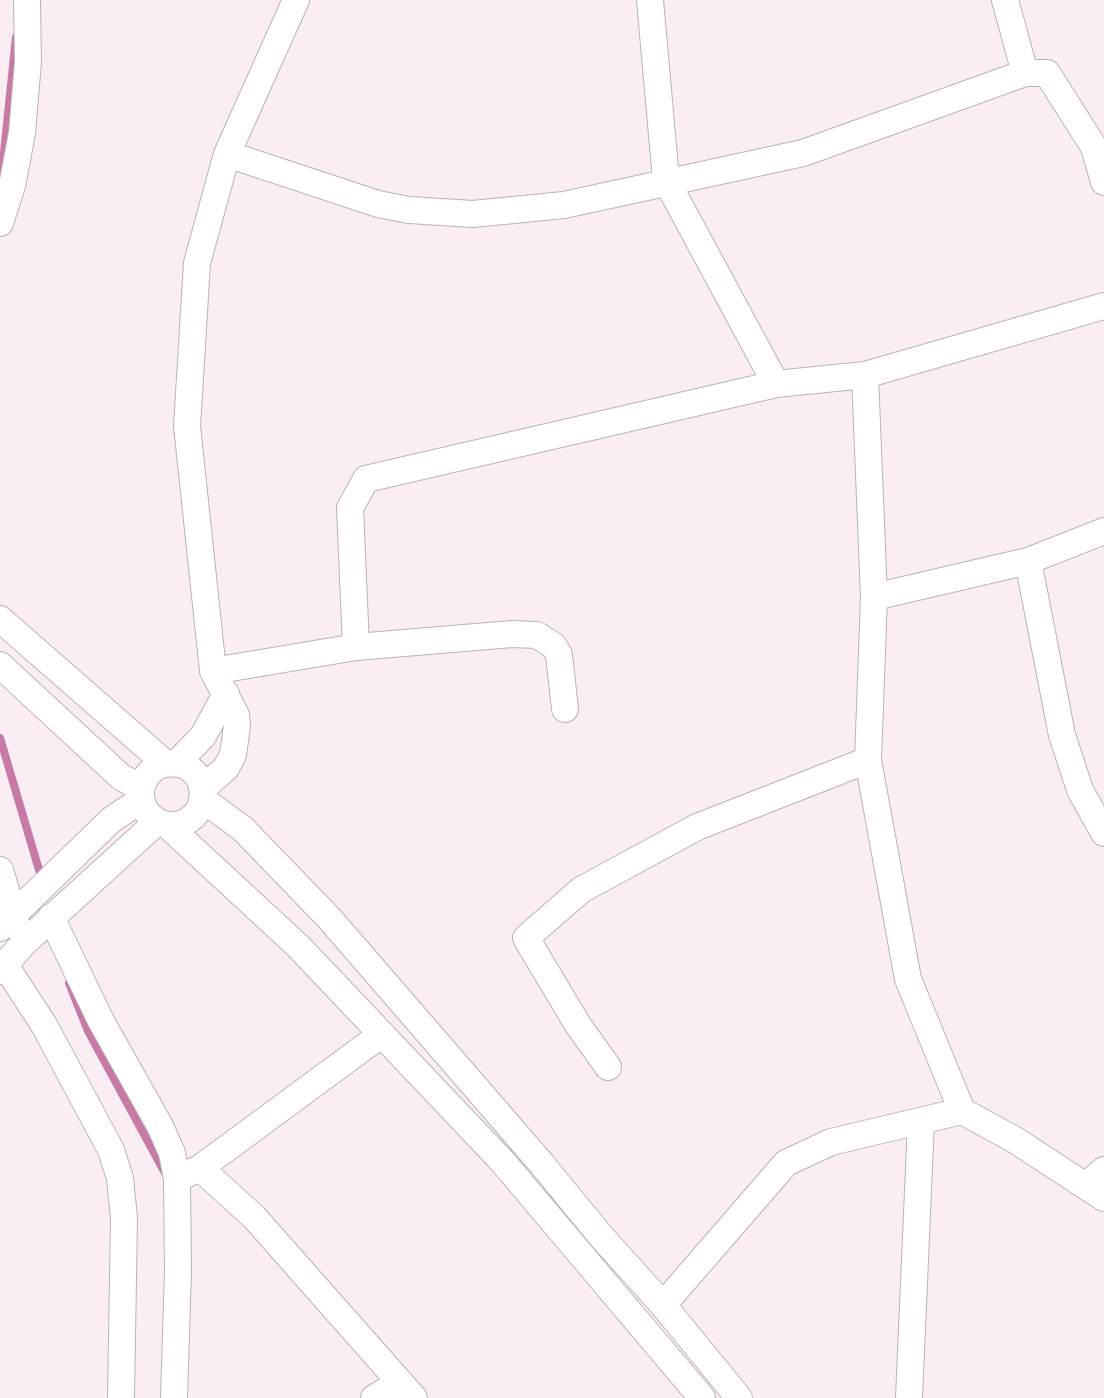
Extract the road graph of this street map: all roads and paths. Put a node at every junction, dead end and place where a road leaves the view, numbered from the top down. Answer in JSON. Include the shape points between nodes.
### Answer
{"nodes":[{"id":1,"x":27,"y":0,"type":"edge"},
{"id":2,"x":296,"y":0,"type":"edge"},
{"id":3,"x":650,"y":0,"type":"edge"},
{"id":4,"x":1005,"y":0,"type":"edge"},
{"id":5,"x":1025,"y":73,"type":"junction"},
{"id":6,"x":227,"y":153,"type":"junction"},
{"id":7,"x":666,"y":180,"type":"junction"},
{"id":8,"x":1104,"y":182,"type":"edge"},
{"id":9,"x":0,"y":223,"type":"edge"},
{"id":10,"x":1104,"y":306,"type":"edge"},
{"id":11,"x":865,"y":375,"type":"junction"},
{"id":12,"x":776,"y":384,"type":"junction"},
{"id":13,"x":1104,"y":531,"type":"edge"},
{"id":14,"x":1028,"y":561,"type":"junction"},
{"id":15,"x":874,"y":597,"type":"junction"},
{"id":16,"x":0,"y":618,"type":"edge"},
{"id":17,"x":356,"y":647,"type":"junction"},
{"id":18,"x":0,"y":665,"type":"edge"},
{"id":19,"x":213,"y":671,"type":"junction"},
{"id":20,"x":226,"y":694,"type":"junction"},
{"id":21,"x":565,"y":709,"type":"dead end"},
{"id":22,"x":868,"y":760,"type":"junction"},
{"id":23,"x":171,"y":764,"type":"junction"},
{"id":24,"x":141,"y":794,"type":"junction"},
{"id":25,"x":202,"y":794,"type":"junction"},
{"id":26,"x":162,"y":824,"type":"junction"},
{"id":27,"x":1104,"y":833,"type":"edge"},
{"id":28,"x":0,"y":870,"type":"edge"},
{"id":29,"x":51,"y":917,"type":"junction"},
{"id":30,"x":6,"y":921,"type":"edge"},
{"id":31,"x":22,"y":945,"type":"junction"},
{"id":32,"x":2,"y":966,"type":"edge"},
{"id":33,"x":382,"y":1034,"type":"junction"},
{"id":34,"x":608,"y":1067,"type":"dead end"},
{"id":35,"x":962,"y":1111,"type":"junction"},
{"id":36,"x":921,"y":1122,"type":"junction"},
{"id":37,"x":200,"y":1168,"type":"junction"},
{"id":38,"x":177,"y":1179,"type":"junction"},
{"id":39,"x":1098,"y":1185,"type":"edge"},
{"id":40,"x":663,"y":1305,"type":"junction"},
{"id":41,"x":407,"y":1390,"type":"edge"},
{"id":42,"x":121,"y":1398,"type":"edge"},
{"id":43,"x":174,"y":1398,"type":"edge"},
{"id":44,"x":374,"y":1398,"type":"edge"},
{"id":45,"x":702,"y":1398,"type":"edge"},
{"id":46,"x":739,"y":1398,"type":"edge"},
{"id":47,"x":909,"y":1398,"type":"edge"}],
"edges":[{"from":1,"to":9,"type":"street","via":[[28,62],[22,133]]},
{"from":2,"to":6,"type":"street"},
{"from":3,"to":7,"type":"street"},
{"from":4,"to":5,"type":"street"},
{"from":5,"to":7,"type":"street","via":[[802,153]]},
{"from":5,"to":8,"type":"street","via":[[1047,73],[1094,147]]},
{"from":6,"to":7,"type":"street","via":[[378,204],[441,213],[534,210]]},
{"from":6,"to":19,"type":"street","via":[[197,262],[187,426]]},
{"from":7,"to":12,"type":"street"},
{"from":10,"to":11,"type":"street"},
{"from":11,"to":12,"type":"street"},
{"from":11,"to":15,"type":"street"},
{"from":12,"to":17,"type":"street","via":[[366,479],[350,508]]},
{"from":13,"to":14,"type":"street"},
{"from":14,"to":15,"type":"street"},
{"from":14,"to":27,"type":"street","via":[[1062,735],[1080,790]]},
{"from":15,"to":22,"type":"street"},
{"from":16,"to":23,"type":"street"},
{"from":17,"to":19,"type":"street"},
{"from":17,"to":21,"type":"street","via":[[537,634],[554,646],[560,656]]},
{"from":18,"to":24,"type":"street"},
{"from":19,"to":20,"type":"street"},
{"from":20,"to":23,"type":"street","via":[[204,736]]},
{"from":20,"to":25,"type":"street","via":[[236,715],[237,741],[226,768]]},
{"from":22,"to":34,"type":"street","via":[[697,826],[581,890],[525,938]]},
{"from":22,"to":35,"type":"street","via":[[908,979]]},
{"from":23,"to":24,"type":"street","via":[[150,773]]},
{"from":23,"to":25,"type":"street","via":[[193,773]]},
{"from":24,"to":26,"type":"street","via":[[150,816]]},
{"from":24,"to":30,"type":"street"},
{"from":25,"to":26,"type":"street","via":[[194,816],[177,825]]},
{"from":25,"to":40,"type":"street","via":[[243,829],[330,918]]},
{"from":26,"to":29,"type":"street"},
{"from":26,"to":33,"type":"street","via":[[298,946]]},
{"from":28,"to":30,"type":"street"},
{"from":29,"to":31,"type":"street"},
{"from":29,"to":38,"type":"street","via":[[101,1022],[160,1126],[172,1153]]},
{"from":30,"to":31,"type":"street"},
{"from":31,"to":32,"type":"street"},
{"from":32,"to":42,"type":"street","via":[[50,1035],[111,1150],[120,1178],[124,1218]]},
{"from":33,"to":37,"type":"street"},
{"from":33,"to":45,"type":"street","via":[[502,1161]]},
{"from":35,"to":36,"type":"street"},
{"from":35,"to":39,"type":"street"},
{"from":36,"to":40,"type":"street","via":[[831,1142],[786,1163]]},
{"from":36,"to":47,"type":"street"},
{"from":37,"to":38,"type":"street"},
{"from":37,"to":41,"type":"street","via":[[254,1217]]},
{"from":38,"to":43,"type":"street"},
{"from":40,"to":46,"type":"street"},
{"from":41,"to":44,"type":"street"}]}
